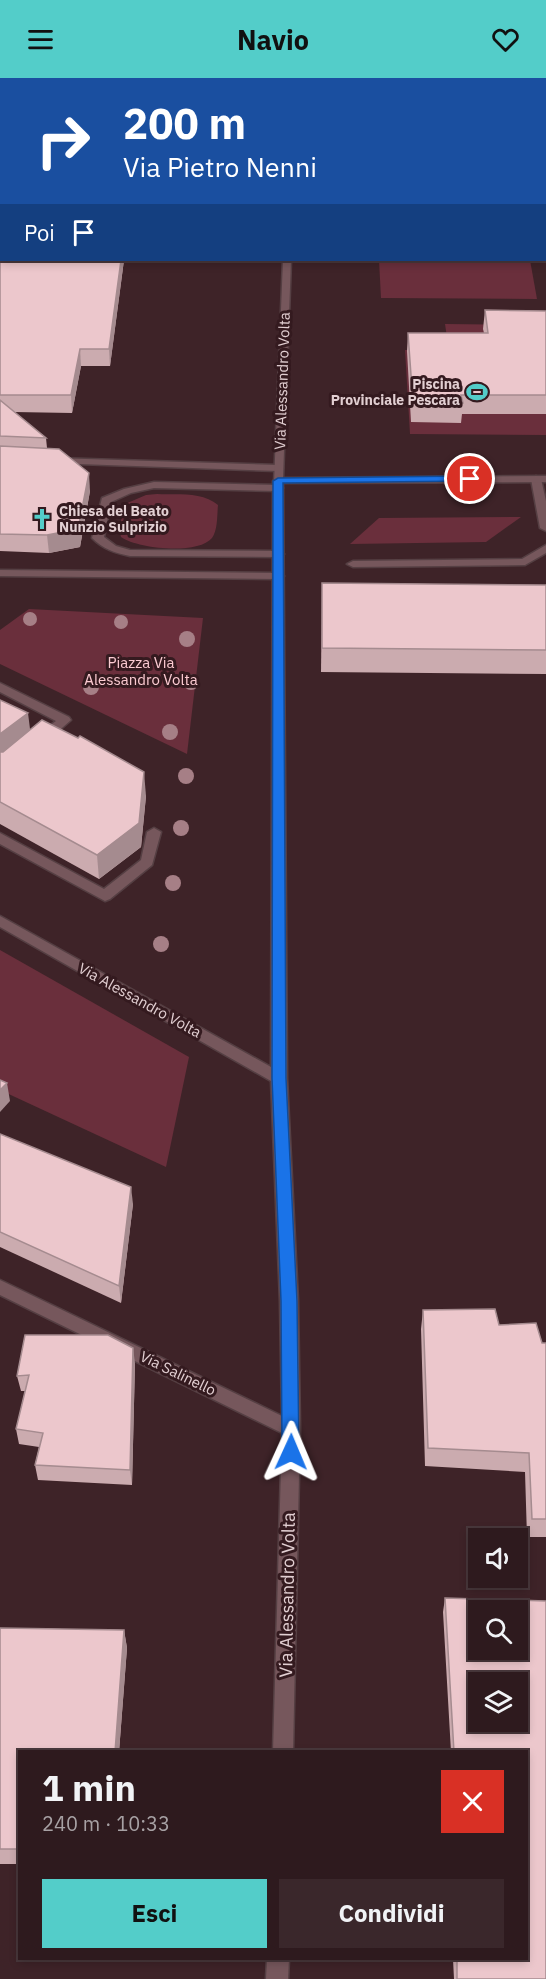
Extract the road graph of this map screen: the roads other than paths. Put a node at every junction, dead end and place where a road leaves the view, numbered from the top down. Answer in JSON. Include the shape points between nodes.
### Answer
{"nodes":[{"id":1,"x":287,"y":261,"type":"edge"},
{"id":2,"x":47,"y":461,"type":"edge"},
{"id":3,"x":278,"y":479,"type":"junction"},
{"id":4,"x":541,"y":479,"type":"edge"},
{"id":5,"x":546,"y":528,"type":"edge"},
{"id":6,"x":546,"y":548,"type":"edge"},
{"id":7,"x":278,"y":554,"type":"junction"},
{"id":8,"x":353,"y":564,"type":"dead end"},
{"id":9,"x":0,"y":573,"type":"edge"},
{"id":10,"x":278,"y":576,"type":"junction"},
{"id":11,"x":0,"y":687,"type":"edge"},
{"id":12,"x":28,"y":749,"type":"edge"},
{"id":13,"x":154,"y":832,"type":"dead end"},
{"id":14,"x":0,"y":838,"type":"edge"},
{"id":15,"x":0,"y":921,"type":"edge"},
{"id":16,"x":279,"y":1078,"type":"junction"},
{"id":17,"x":0,"y":1287,"type":"edge"},
{"id":18,"x":291,"y":1429,"type":"junction"},
{"id":19,"x":283,"y":1750,"type":"edge"},
{"id":20,"x":278,"y":1960,"type":"edge"},
{"id":21,"x":277,"y":1979,"type":"edge"}],
"edges":[{"from":1,"to":3,"type":"street","name":"Via Alessandro Volta"},
{"from":2,"to":3,"type":"street"},
{"from":3,"to":4,"type":"street"},
{"from":3,"to":7,"type":"street","name":"Via Alessandro Volta"},
{"from":3,"to":7,"type":"street","via":[[154,485],[128,490],[106,500],[98,538],[112,548],[130,553]]},
{"from":4,"to":5,"type":"street"},
{"from":6,"to":8,"type":"street","via":[[525,562]]},
{"from":7,"to":10,"type":"street","name":"Via Alessandro Volta"},
{"from":9,"to":10,"type":"street"},
{"from":10,"to":16,"type":"street","name":"Via Alessandro Volta"},
{"from":11,"to":12,"type":"street","via":[[65,720]]},
{"from":13,"to":14,"type":"street","via":[[147,862],[105,896]]},
{"from":15,"to":16,"type":"street","name":"Via Alessandro Volta"},
{"from":16,"to":18,"type":"street","name":"Via Alessandro Volta"},
{"from":17,"to":18,"type":"street","name":"Via Salinello"},
{"from":18,"to":19,"type":"street","name":"Via Alessandro Volta"},
{"from":20,"to":21,"type":"street"}]}
